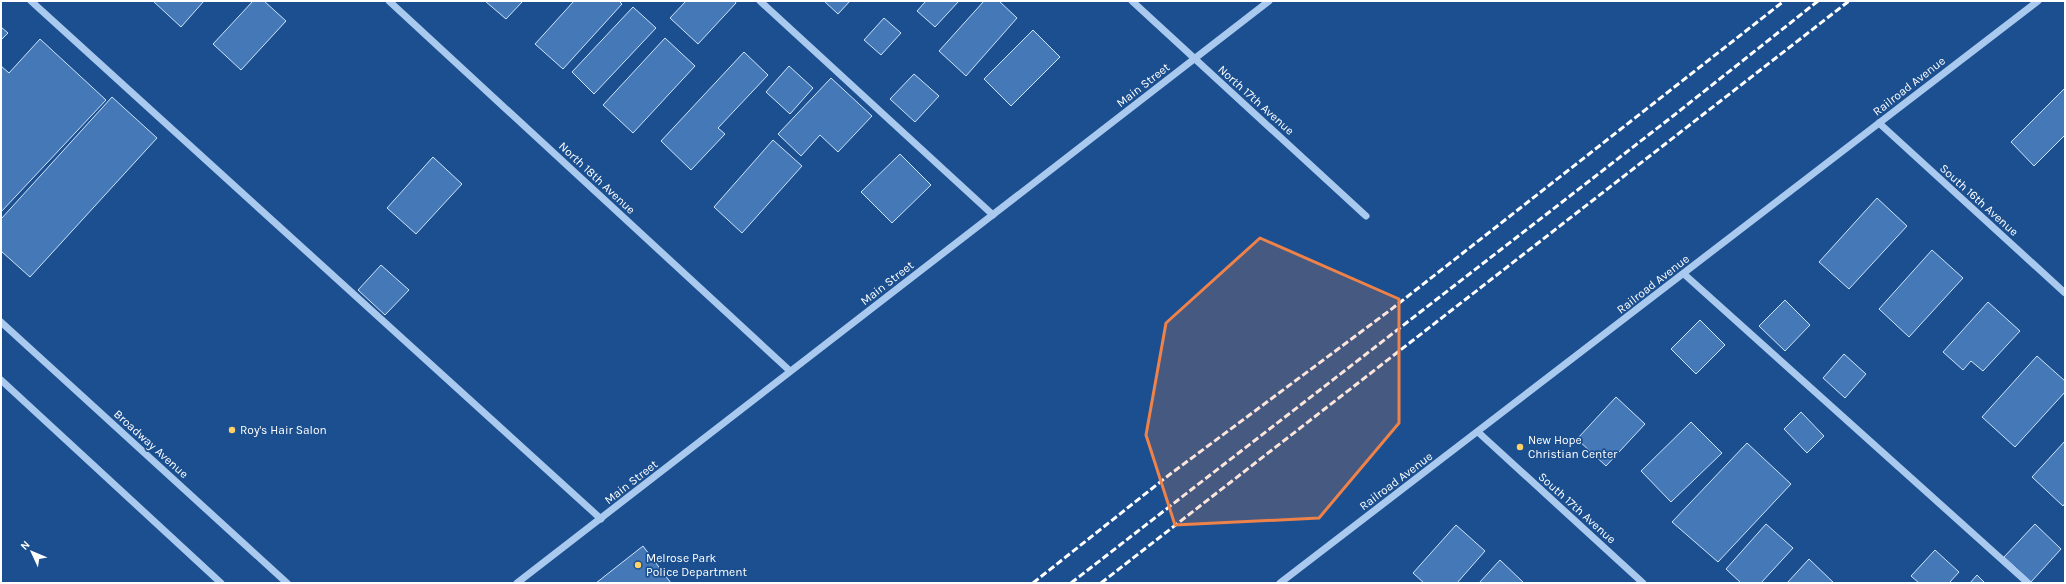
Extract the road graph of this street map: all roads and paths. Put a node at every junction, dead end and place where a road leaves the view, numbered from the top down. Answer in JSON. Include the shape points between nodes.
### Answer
{"nodes":[{"id":1,"x":31,"y":1,"type":"edge"},
{"id":2,"x":389,"y":1,"type":"edge"},
{"id":3,"x":760,"y":1,"type":"edge"},
{"id":4,"x":1132,"y":1,"type":"edge"},
{"id":5,"x":1269,"y":1,"type":"edge"},
{"id":6,"x":2038,"y":1,"type":"edge"},
{"id":7,"x":1194,"y":58,"type":"junction"},
{"id":8,"x":1879,"y":123,"type":"junction"},
{"id":9,"x":993,"y":215,"type":"junction"},
{"id":10,"x":1366,"y":216,"type":"dead end"},
{"id":11,"x":1684,"y":274,"type":"junction"},
{"id":12,"x":2065,"y":294,"type":"edge"},
{"id":13,"x":1,"y":322,"type":"edge"},
{"id":14,"x":790,"y":371,"type":"junction"},
{"id":15,"x":1,"y":380,"type":"edge"},
{"id":16,"x":1478,"y":432,"type":"junction"},
{"id":17,"x":601,"y":519,"type":"junction"},
{"id":18,"x":221,"y":583,"type":"edge"},
{"id":19,"x":287,"y":583,"type":"edge"},
{"id":20,"x":518,"y":583,"type":"edge"},
{"id":21,"x":1280,"y":583,"type":"edge"},
{"id":22,"x":1643,"y":583,"type":"edge"},
{"id":23,"x":2028,"y":583,"type":"edge"}],
"edges":[{"from":1,"to":17,"type":"street"},
{"from":2,"to":14,"type":"street","name":"North 18th Avenue"},
{"from":3,"to":9,"type":"street"},
{"from":4,"to":7,"type":"street","name":"North 17th Avenue"},
{"from":5,"to":7,"type":"street","name":"Main Street"},
{"from":6,"to":8,"type":"street","name":"Railroad Avenue"},
{"from":7,"to":9,"type":"street","name":"Main Street"},
{"from":7,"to":10,"type":"street","name":"North 17th Avenue"},
{"from":8,"to":11,"type":"street","name":"Railroad Avenue"},
{"from":8,"to":12,"type":"street","name":"South 16th Avenue"},
{"from":9,"to":14,"type":"street","name":"Main Street"},
{"from":11,"to":16,"type":"street","name":"Railroad Avenue"},
{"from":11,"to":23,"type":"street"},
{"from":13,"to":19,"type":"street","name":"Broadway Avenue"},
{"from":14,"to":17,"type":"street","name":"Main Street"},
{"from":15,"to":18,"type":"street"},
{"from":16,"to":21,"type":"street","name":"Railroad Avenue"},
{"from":16,"to":22,"type":"street","name":"South 17th Avenue"},
{"from":17,"to":20,"type":"street","name":"Main Street"}]}
